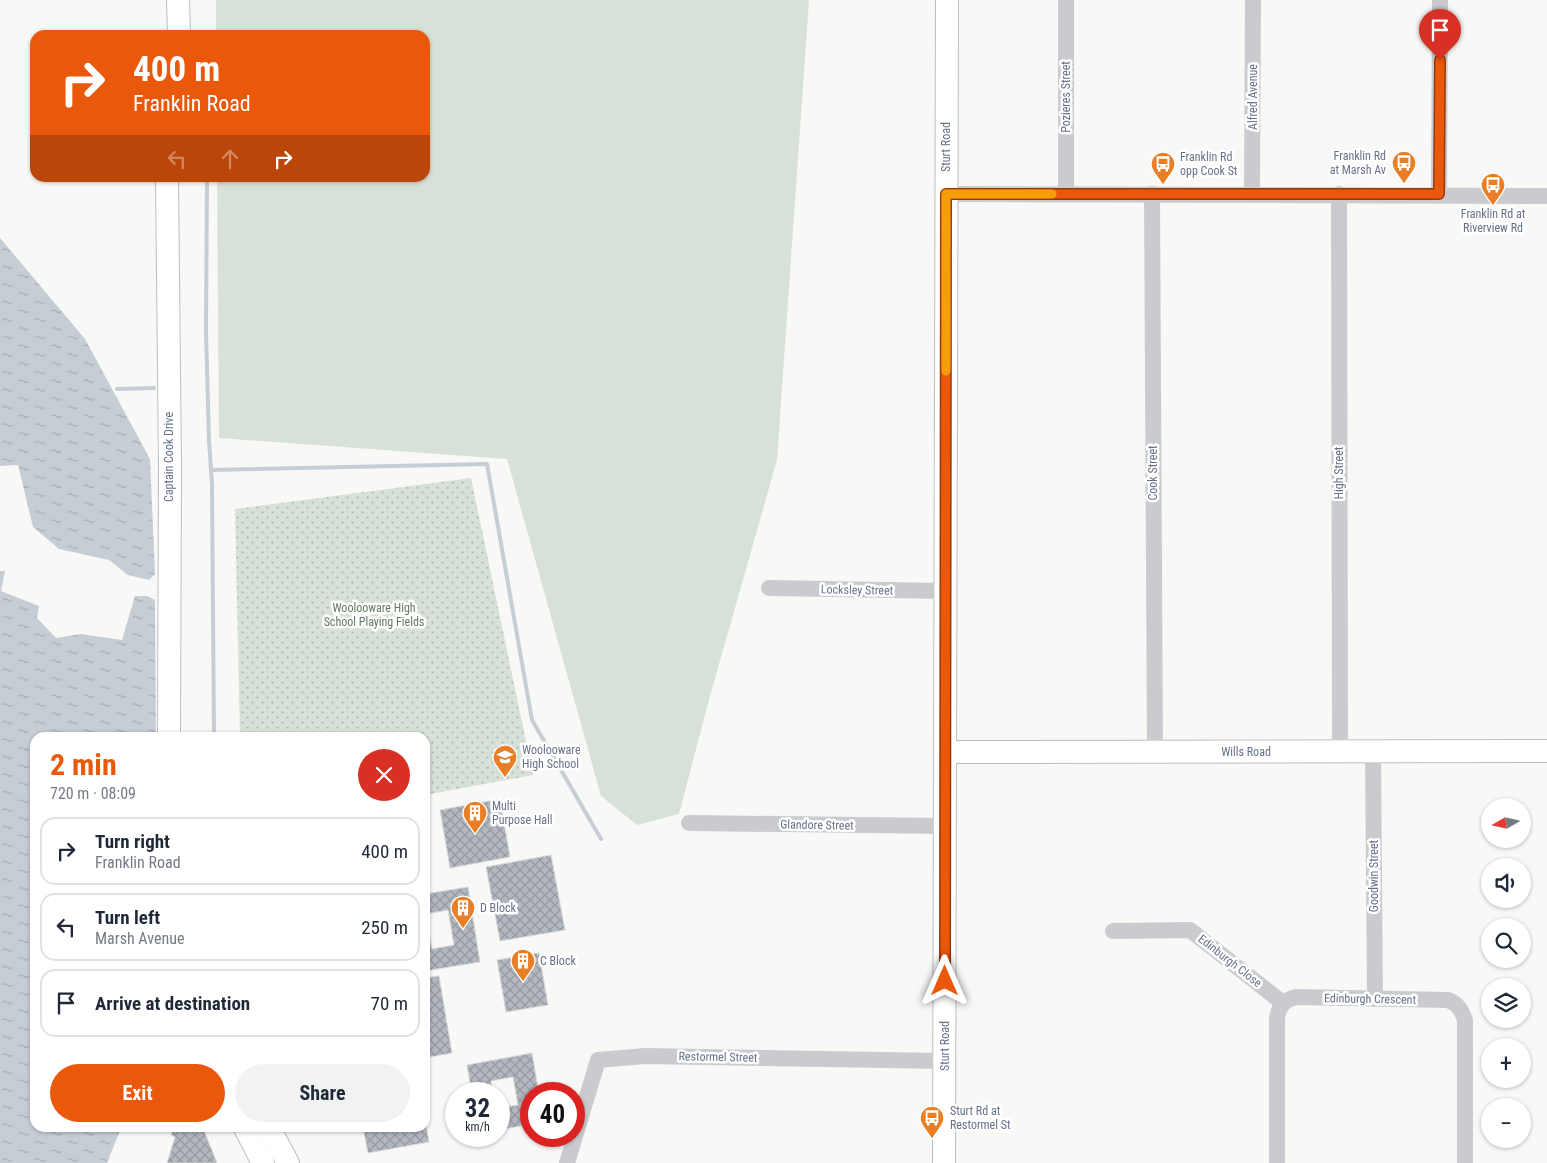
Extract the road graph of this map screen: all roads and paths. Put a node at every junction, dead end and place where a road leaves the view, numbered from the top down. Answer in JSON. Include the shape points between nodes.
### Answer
{"nodes":[{"id":1,"x":166,"y":0,"type":"edge"},
{"id":2,"x":178,"y":0,"type":"edge"},
{"id":3,"x":946,"y":0,"type":"edge"},
{"id":4,"x":1066,"y":0,"type":"edge"},
{"id":5,"x":1253,"y":0,"type":"edge"},
{"id":6,"x":1440,"y":0,"type":"edge"},
{"id":7,"x":166,"y":30,"type":"edge"},
{"id":8,"x":179,"y":30,"type":"edge"},
{"id":9,"x":167,"y":182,"type":"edge"},
{"id":10,"x":180,"y":182,"type":"edge"},
{"id":11,"x":946,"y":194,"type":"junction"},
{"id":12,"x":1066,"y":194,"type":"junction"},
{"id":13,"x":1152,"y":194,"type":"junction"},
{"id":14,"x":1252,"y":194,"type":"junction"},
{"id":15,"x":1339,"y":194,"type":"junction"},
{"id":16,"x":1439,"y":194,"type":"junction"},
{"id":17,"x":1547,"y":196,"type":"edge"},
{"id":18,"x":769,"y":588,"type":"dead end"},
{"id":19,"x":945,"y":592,"type":"junction"},
{"id":20,"x":169,"y":732,"type":"edge"},
{"id":21,"x":182,"y":732,"type":"edge"},
{"id":22,"x":1547,"y":751,"type":"edge"},
{"id":23,"x":945,"y":752,"type":"junction"},
{"id":24,"x":1155,"y":752,"type":"junction"},
{"id":25,"x":1340,"y":752,"type":"junction"},
{"id":26,"x":1373,"y":752,"type":"junction"},
{"id":27,"x":689,"y":823,"type":"dead end"},
{"id":28,"x":945,"y":826,"type":"junction"},
{"id":29,"x":1113,"y":931,"type":"dead end"},
{"id":30,"x":1375,"y":999,"type":"junction"},
{"id":31,"x":1283,"y":1003,"type":"junction"},
{"id":32,"x":945,"y":1061,"type":"junction"},
{"id":33,"x":247,"y":1132,"type":"edge"},
{"id":34,"x":271,"y":1132,"type":"edge"},
{"id":35,"x":263,"y":1163,"type":"edge"},
{"id":36,"x":288,"y":1163,"type":"edge"},
{"id":37,"x":567,"y":1163,"type":"edge"},
{"id":38,"x":944,"y":1163,"type":"edge"},
{"id":39,"x":1277,"y":1163,"type":"edge"},
{"id":40,"x":1465,"y":1163,"type":"edge"}],
"edges":[{"from":1,"to":7,"type":"street"},
{"from":2,"to":8,"type":"street"},
{"from":3,"to":11,"type":"street","name":"Sturt Road"},
{"from":4,"to":12,"type":"street","name":"Pozieres Street"},
{"from":5,"to":14,"type":"street","name":"Alfred Avenue"},
{"from":6,"to":16,"type":"street"},
{"from":9,"to":20,"type":"street","name":"Captain Cook Drive"},
{"from":10,"to":21,"type":"street","name":"Captain Cook Drive"},
{"from":11,"to":12,"type":"street"},
{"from":11,"to":19,"type":"street","name":"Sturt Road"},
{"from":12,"to":13,"type":"street"},
{"from":13,"to":14,"type":"street"},
{"from":13,"to":24,"type":"street","name":"Cook Street"},
{"from":14,"to":15,"type":"street"},
{"from":15,"to":16,"type":"street"},
{"from":15,"to":25,"type":"street","name":"High Street"},
{"from":16,"to":17,"type":"street"},
{"from":18,"to":19,"type":"street","name":"Locksley Street"},
{"from":19,"to":23,"type":"street","name":"Sturt Road"},
{"from":22,"to":26,"type":"street","name":"Wills Road"},
{"from":23,"to":24,"type":"street","name":"Wills Road"},
{"from":23,"to":28,"type":"street","name":"Sturt Road"},
{"from":24,"to":25,"type":"street","name":"Wills Road"},
{"from":25,"to":26,"type":"street","name":"Wills Road"},
{"from":26,"to":30,"type":"street","name":"Goodwin Street"},
{"from":27,"to":28,"type":"street","name":"Glandore Street"},
{"from":28,"to":32,"type":"street","name":"Sturt Road"},
{"from":29,"to":31,"type":"street","name":"Edinburgh Close","via":[[1190,930]]},
{"from":30,"to":31,"type":"street","name":"Edinburgh Crescent","via":[[1296,998]]},
{"from":30,"to":40,"type":"street","name":"Edinburgh Crescent","via":[[1448,1000],[1462,1010],[1465,1020]]},
{"from":31,"to":39,"type":"street","via":[[1277,1018]]},
{"from":32,"to":37,"type":"street","name":"Restormel Street","via":[[645,1056],[598,1060]]},
{"from":32,"to":38,"type":"street","name":"Sturt Road"},
{"from":33,"to":35,"type":"street"},
{"from":34,"to":36,"type":"street"}]}
